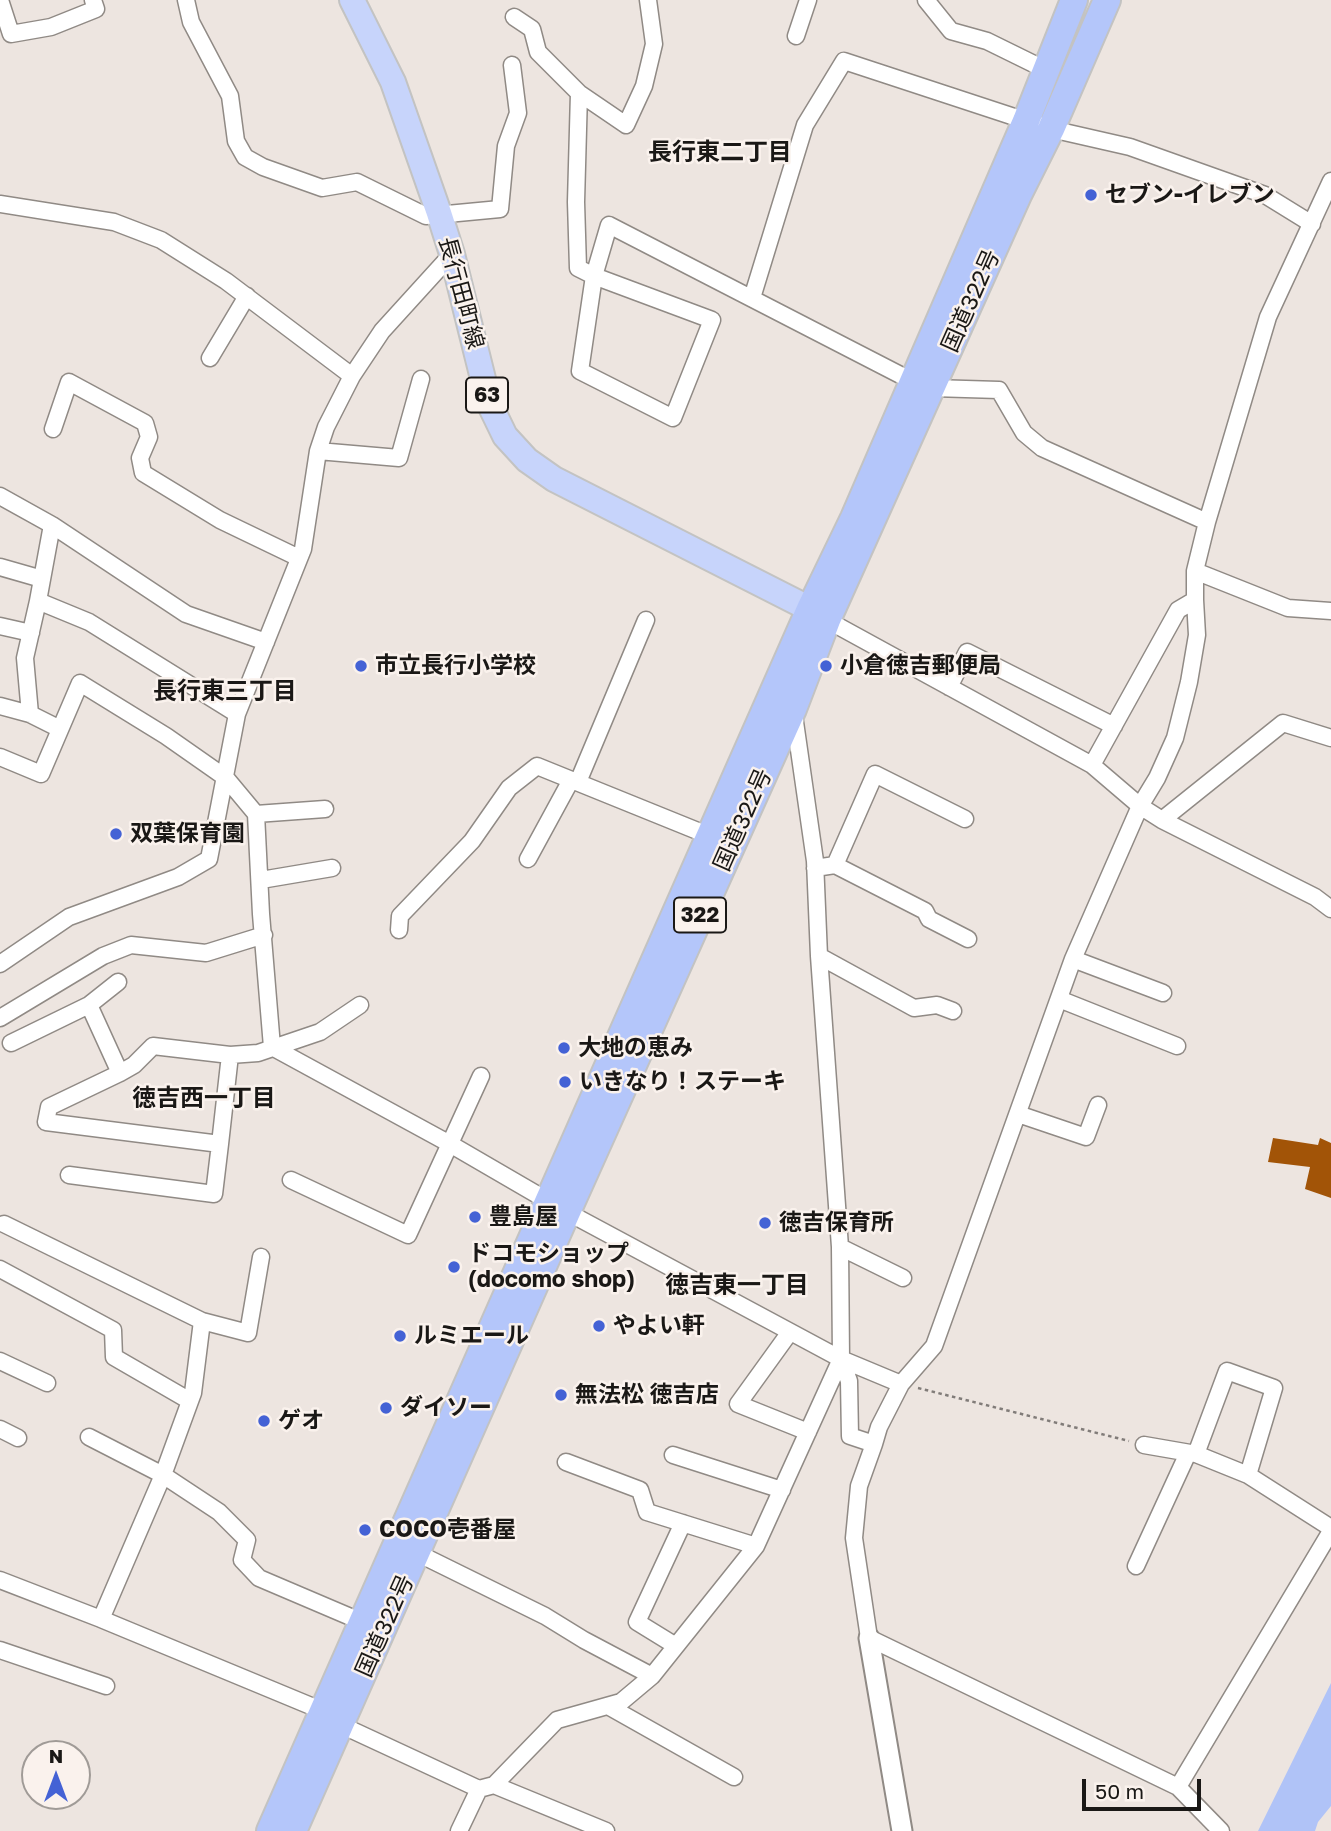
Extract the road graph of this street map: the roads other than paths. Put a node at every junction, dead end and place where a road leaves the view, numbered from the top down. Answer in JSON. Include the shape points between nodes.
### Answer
{"nodes":[{"id":1,"x":0,"y":0,"type":"edge"},
{"id":2,"x":93,"y":0,"type":"edge"},
{"id":3,"x":186,"y":0,"type":"edge"},
{"id":4,"x":352,"y":0,"type":"edge"},
{"id":5,"x":648,"y":0,"type":"edge"},
{"id":6,"x":808,"y":0,"type":"edge"},
{"id":7,"x":926,"y":0,"type":"edge"},
{"id":8,"x":1074,"y":0,"type":"edge"},
{"id":9,"x":1107,"y":0,"type":"edge"},
{"id":10,"x":514,"y":17,"type":"dead end"},
{"id":11,"x":796,"y":36,"type":"dead end"},
{"id":12,"x":512,"y":65,"type":"dead end"},
{"id":13,"x":1046,"y":70,"type":"junction"},
{"id":14,"x":579,"y":93,"type":"junction"},
{"id":15,"x":1026,"y":121,"type":"junction"},
{"id":16,"x":1051,"y":129,"type":"junction"},
{"id":17,"x":1331,"y":181,"type":"edge"},
{"id":18,"x":0,"y":204,"type":"edge"},
{"id":19,"x":439,"y":213,"type":"junction"},
{"id":20,"x":1312,"y":224,"type":"junction"},
{"id":21,"x":452,"y":254,"type":"junction"},
{"id":22,"x":594,"y":276,"type":"junction"},
{"id":23,"x":247,"y":296,"type":"junction"},
{"id":24,"x":752,"y":298,"type":"junction"},
{"id":25,"x":210,"y":358,"type":"dead end"},
{"id":26,"x":352,"y":376,"type":"junction"},
{"id":27,"x":421,"y":379,"type":"dead end"},
{"id":28,"x":922,"y":384,"type":"junction"},
{"id":29,"x":53,"y":429,"type":"dead end"},
{"id":30,"x":318,"y":451,"type":"junction"},
{"id":31,"x":0,"y":496,"type":"edge"},
{"id":32,"x":1207,"y":522,"type":"junction"},
{"id":33,"x":52,"y":525,"type":"junction"},
{"id":34,"x":299,"y":558,"type":"junction"},
{"id":35,"x":0,"y":567,"type":"edge"},
{"id":36,"x":1195,"y":571,"type":"junction"},
{"id":37,"x":42,"y":579,"type":"junction"},
{"id":38,"x":1195,"y":600,"type":"junction"},
{"id":39,"x":38,"y":601,"type":"junction"},
{"id":40,"x":1331,"y":611,"type":"edge"},
{"id":41,"x":818,"y":615,"type":"junction"},
{"id":42,"x":646,"y":620,"type":"dead end"},
{"id":43,"x":0,"y":626,"type":"edge"},
{"id":44,"x":30,"y":633,"type":"junction"},
{"id":45,"x":266,"y":642,"type":"junction"},
{"id":46,"x":949,"y":687,"type":"junction"},
{"id":47,"x":0,"y":706,"type":"edge"},
{"id":48,"x":793,"y":709,"type":"junction"},
{"id":49,"x":237,"y":713,"type":"junction"},
{"id":50,"x":30,"y":714,"type":"junction"},
{"id":51,"x":1114,"y":726,"type":"junction"},
{"id":52,"x":60,"y":729,"type":"junction"},
{"id":53,"x":1331,"y":738,"type":"edge"},
{"id":54,"x":0,"y":757,"type":"edge"},
{"id":55,"x":1092,"y":765,"type":"junction"},
{"id":56,"x":226,"y":778,"type":"junction"},
{"id":57,"x":575,"y":781,"type":"junction"},
{"id":58,"x":1140,"y":806,"type":"junction"},
{"id":59,"x":325,"y":809,"type":"dead end"},
{"id":60,"x":256,"y":814,"type":"junction"},
{"id":61,"x":965,"y":818,"type":"dead end"},
{"id":62,"x":1162,"y":820,"type":"junction"},
{"id":63,"x":710,"y":836,"type":"junction"},
{"id":64,"x":528,"y":859,"type":"dead end"},
{"id":65,"x":835,"y":865,"type":"junction"},
{"id":66,"x":332,"y":868,"type":"dead end"},
{"id":67,"x":815,"y":868,"type":"junction"},
{"id":68,"x":261,"y":880,"type":"junction"},
{"id":69,"x":1331,"y":909,"type":"edge"},
{"id":70,"x":399,"y":930,"type":"dead end"},
{"id":71,"x":264,"y":935,"type":"junction"},
{"id":72,"x":968,"y":939,"type":"dead end"},
{"id":73,"x":819,"y":956,"type":"junction"},
{"id":74,"x":1073,"y":959,"type":"junction"},
{"id":75,"x":0,"y":964,"type":"edge"},
{"id":76,"x":118,"y":982,"type":"dead end"},
{"id":77,"x":1163,"y":993,"type":"dead end"},
{"id":78,"x":1059,"y":999,"type":"junction"},
{"id":79,"x":89,"y":1005,"type":"junction"},
{"id":80,"x":360,"y":1005,"type":"dead end"},
{"id":81,"x":953,"y":1011,"type":"dead end"},
{"id":82,"x":0,"y":1018,"type":"edge"},
{"id":83,"x":11,"y":1042,"type":"dead end"},
{"id":84,"x":1177,"y":1046,"type":"dead end"},
{"id":85,"x":272,"y":1047,"type":"junction"},
{"id":86,"x":230,"y":1055,"type":"junction"},
{"id":87,"x":120,"y":1073,"type":"junction"},
{"id":88,"x":481,"y":1076,"type":"dead end"},
{"id":89,"x":1098,"y":1105,"type":"dead end"},
{"id":90,"x":1018,"y":1114,"type":"junction"},
{"id":91,"x":220,"y":1144,"type":"junction"},
{"id":92,"x":450,"y":1144,"type":"junction"},
{"id":93,"x":69,"y":1175,"type":"dead end"},
{"id":94,"x":291,"y":1180,"type":"dead end"},
{"id":95,"x":557,"y":1206,"type":"junction"},
{"id":96,"x":4,"y":1224,"type":"dead end"},
{"id":97,"x":840,"y":1247,"type":"junction"},
{"id":98,"x":261,"y":1256,"type":"dead end"},
{"id":99,"x":0,"y":1269,"type":"edge"},
{"id":100,"x":903,"y":1278,"type":"dead end"},
{"id":101,"x":202,"y":1321,"type":"junction"},
{"id":102,"x":790,"y":1332,"type":"junction"},
{"id":103,"x":841,"y":1359,"type":"junction"},
{"id":104,"x":0,"y":1360,"type":"edge"},
{"id":105,"x":47,"y":1383,"type":"dead end"},
{"id":106,"x":901,"y":1384,"type":"junction"},
{"id":107,"x":190,"y":1401,"type":"junction"},
{"id":108,"x":0,"y":1429,"type":"edge"},
{"id":109,"x":808,"y":1433,"type":"junction"},
{"id":110,"x":89,"y":1437,"type":"dead end"},
{"id":111,"x":18,"y":1438,"type":"dead end"},
{"id":112,"x":874,"y":1444,"type":"junction"},
{"id":113,"x":1144,"y":1446,"type":"road end"},
{"id":114,"x":1192,"y":1453,"type":"junction"},
{"id":115,"x":673,"y":1455,"type":"dead end"},
{"id":116,"x":566,"y":1462,"type":"dead end"},
{"id":117,"x":163,"y":1475,"type":"junction"},
{"id":118,"x":1248,"y":1475,"type":"junction"},
{"id":119,"x":782,"y":1490,"type":"junction"},
{"id":120,"x":683,"y":1523,"type":"junction"},
{"id":121,"x":1331,"y":1529,"type":"edge"},
{"id":122,"x":756,"y":1546,"type":"junction"},
{"id":123,"x":407,"y":1548,"type":"junction"},
{"id":124,"x":1136,"y":1566,"type":"dead end"},
{"id":125,"x":0,"y":1580,"type":"edge"},
{"id":126,"x":101,"y":1619,"type":"junction"},
{"id":127,"x":372,"y":1627,"type":"junction"},
{"id":128,"x":869,"y":1638,"type":"junction"},
{"id":129,"x":676,"y":1646,"type":"junction"},
{"id":130,"x":0,"y":1650,"type":"edge"},
{"id":131,"x":652,"y":1676,"type":"junction"},
{"id":132,"x":106,"y":1686,"type":"dead end"},
{"id":133,"x":608,"y":1706,"type":"junction"},
{"id":134,"x":332,"y":1718,"type":"junction"},
{"id":135,"x":734,"y":1777,"type":"dead end"},
{"id":136,"x":486,"y":1787,"type":"junction"},
{"id":137,"x":1178,"y":1787,"type":"junction"},
{"id":138,"x":270,"y":1831,"type":"edge"},
{"id":139,"x":293,"y":1831,"type":"edge"},
{"id":140,"x":459,"y":1831,"type":"edge"},
{"id":141,"x":606,"y":1831,"type":"edge"},
{"id":142,"x":902,"y":1831,"type":"edge"},
{"id":143,"x":1221,"y":1831,"type":"edge"}],
"edges":[{"from":1,"to":2,"type":"street","via":[[11,34],[51,27],[96,9]]},
{"from":3,"to":19,"type":"street","via":[[191,22],[230,96],[236,141],[245,157],[322,188],[357,182],[426,216]]},
{"from":4,"to":19,"type":"main road","name":"長行田町線","number":"63","via":[[393,82]]},
{"from":5,"to":14,"type":"street","via":[[654,44],[644,86],[626,125]]},
{"from":6,"to":11,"type":"street"},
{"from":7,"to":13,"type":"street","via":[[951,31],[987,41]]},
{"from":8,"to":13,"type":"highway","name":"国道322号","number":"322"},
{"from":9,"to":16,"type":"highway","name":"国道322号","number":"322"},
{"from":10,"to":14,"type":"street","via":[[532,29],[538,52]]},
{"from":12,"to":19,"type":"street","via":[[518,113],[506,146],[500,209]]},
{"from":13,"to":15,"type":"highway","name":"国道322号","number":"322"},
{"from":14,"to":22,"type":"street","via":[[578,268]]},
{"from":15,"to":16,"type":"street"},
{"from":15,"to":24,"type":"street","via":[[845,61],[805,125]]},
{"from":15,"to":28,"type":"highway","name":"国道322号","number":"322"},
{"from":16,"to":20,"type":"street","via":[[1130,147],[1265,194]]},
{"from":16,"to":28,"type":"highway","name":"国道322号","number":"322"},
{"from":17,"to":20,"type":"street"},
{"from":18,"to":23,"type":"street","via":[[114,222],[161,240]]},
{"from":19,"to":21,"type":"main road","name":"長行田町線","number":"63"},
{"from":20,"to":32,"type":"street","via":[[1268,317]]},
{"from":21,"to":26,"type":"street","via":[[382,331]]},
{"from":21,"to":41,"type":"main road","name":"長行田町線","number":"63","via":[[489,403],[505,436],[527,460],[554,479]]},
{"from":22,"to":22,"type":"street","via":[[712,320],[673,418],[580,371]]},
{"from":22,"to":24,"type":"street","via":[[609,225]]},
{"from":23,"to":25,"type":"street"},
{"from":23,"to":26,"type":"street"},
{"from":24,"to":28,"type":"street"},
{"from":26,"to":30,"type":"street"},
{"from":27,"to":30,"type":"street","via":[[399,458]]},
{"from":28,"to":32,"type":"street","via":[[999,390],[1024,433],[1042,448]]},
{"from":28,"to":41,"type":"highway","name":"国道322号","number":"322","via":[[853,518]]},
{"from":29,"to":34,"type":"street","via":[[69,382],[145,423],[149,437],[140,458],[144,473],[220,520]]},
{"from":30,"to":34,"type":"street"},
{"from":31,"to":33,"type":"street"},
{"from":32,"to":36,"type":"street"},
{"from":33,"to":37,"type":"street"},
{"from":33,"to":45,"type":"street","via":[[186,614]]},
{"from":34,"to":45,"type":"street"},
{"from":35,"to":37,"type":"street"},
{"from":36,"to":38,"type":"street"},
{"from":36,"to":40,"type":"street","via":[[1288,608]]},
{"from":37,"to":39,"type":"street"},
{"from":38,"to":51,"type":"street","via":[[1178,610]]},
{"from":38,"to":58,"type":"street","via":[[1197,635],[1175,737]]},
{"from":39,"to":44,"type":"street"},
{"from":39,"to":49,"type":"street","via":[[89,622]]},
{"from":41,"to":46,"type":"street"},
{"from":41,"to":48,"type":"highway","name":"国道322号","number":"322"},
{"from":41,"to":63,"type":"highway","name":"国道322号","number":"322"},
{"from":42,"to":57,"type":"street"},
{"from":43,"to":44,"type":"street"},
{"from":44,"to":50,"type":"street","via":[[25,658]]},
{"from":45,"to":49,"type":"street"},
{"from":46,"to":51,"type":"street","via":[[967,652]]},
{"from":46,"to":55,"type":"street"},
{"from":47,"to":50,"type":"street"},
{"from":48,"to":67,"type":"street"},
{"from":48,"to":95,"type":"highway","name":"国道322号","number":"322"},
{"from":49,"to":56,"type":"street"},
{"from":50,"to":52,"type":"street"},
{"from":51,"to":55,"type":"street"},
{"from":52,"to":54,"type":"street","via":[[41,774]]},
{"from":52,"to":56,"type":"street","via":[[80,683]]},
{"from":53,"to":62,"type":"street","via":[[1283,723]]},
{"from":55,"to":58,"type":"street"},
{"from":56,"to":60,"type":"street"},
{"from":56,"to":75,"type":"street","via":[[209,859],[178,877],[69,917]]},
{"from":57,"to":63,"type":"street"},
{"from":57,"to":64,"type":"street"},
{"from":57,"to":70,"type":"street","via":[[537,766],[509,788],[472,841],[400,916]]},
{"from":58,"to":62,"type":"street"},
{"from":58,"to":74,"type":"street"},
{"from":59,"to":60,"type":"street"},
{"from":60,"to":68,"type":"street"},
{"from":61,"to":65,"type":"street","via":[[875,774]]},
{"from":62,"to":69,"type":"street"},
{"from":63,"to":95,"type":"highway","name":"国道322号","number":"322"},
{"from":65,"to":67,"type":"street"},
{"from":65,"to":72,"type":"street","via":[[925,911],[929,919]]},
{"from":66,"to":68,"type":"street"},
{"from":67,"to":73,"type":"street"},
{"from":68,"to":71,"type":"street"},
{"from":71,"to":82,"type":"street","via":[[206,953],[131,945],[103,956]]},
{"from":71,"to":85,"type":"street"},
{"from":73,"to":81,"type":"street","via":[[914,1008],[937,1005]]},
{"from":73,"to":97,"type":"street"},
{"from":74,"to":77,"type":"street"},
{"from":74,"to":78,"type":"street"},
{"from":76,"to":79,"type":"street"},
{"from":78,"to":84,"type":"street"},
{"from":78,"to":90,"type":"street"},
{"from":79,"to":83,"type":"street"},
{"from":79,"to":87,"type":"street"},
{"from":80,"to":85,"type":"street","via":[[320,1032]]},
{"from":85,"to":86,"type":"street"},
{"from":85,"to":92,"type":"street"},
{"from":86,"to":87,"type":"street","via":[[153,1046]]},
{"from":86,"to":91,"type":"street"},
{"from":87,"to":91,"type":"street","via":[[49,1107],[46,1122]]},
{"from":88,"to":92,"type":"street"},
{"from":89,"to":90,"type":"street","via":[[1086,1137]]},
{"from":90,"to":106,"type":"street","via":[[934,1346]]},
{"from":91,"to":93,"type":"street","via":[[214,1194]]},
{"from":92,"to":94,"type":"street","via":[[408,1235]]},
{"from":92,"to":95,"type":"street"},
{"from":95,"to":102,"type":"street"},
{"from":95,"to":123,"type":"highway","name":"国道322号","number":"322"},
{"from":96,"to":101,"type":"street"},
{"from":97,"to":100,"type":"street"},
{"from":97,"to":103,"type":"street"},
{"from":98,"to":101,"type":"street","via":[[248,1333]]},
{"from":99,"to":107,"type":"street","via":[[113,1330],[114,1356]]},
{"from":101,"to":107,"type":"street"},
{"from":102,"to":103,"type":"street"},
{"from":102,"to":109,"type":"street","via":[[738,1404]]},
{"from":103,"to":106,"type":"street"},
{"from":103,"to":109,"type":"street"},
{"from":103,"to":112,"type":"street","via":[[849,1381],[850,1436]]},
{"from":104,"to":105,"type":"street"},
{"from":106,"to":112,"type":"street"},
{"from":107,"to":117,"type":"street"},
{"from":108,"to":111,"type":"street"},
{"from":109,"to":119,"type":"street"},
{"from":110,"to":117,"type":"street"},
{"from":112,"to":128,"type":"street","via":[[859,1486],[854,1538]]},
{"from":113,"to":114,"type":"street"},
{"from":114,"to":118,"type":"street"},
{"from":114,"to":118,"type":"street","via":[[1227,1371],[1274,1388]]},
{"from":114,"to":124,"type":"street"},
{"from":115,"to":119,"type":"street"},
{"from":116,"to":120,"type":"street","via":[[640,1490],[647,1512]]},
{"from":117,"to":126,"type":"street"},
{"from":117,"to":127,"type":"street","via":[[219,1512],[247,1540],[242,1560],[259,1578]]},
{"from":118,"to":121,"type":"street"},
{"from":119,"to":122,"type":"street"},
{"from":120,"to":122,"type":"street"},
{"from":120,"to":129,"type":"street","via":[[637,1622]]},
{"from":121,"to":137,"type":"street"},
{"from":122,"to":129,"type":"street"},
{"from":123,"to":127,"type":"highway","name":"国道322号","number":"322"},
{"from":123,"to":131,"type":"street","via":[[545,1616]]},
{"from":125,"to":126,"type":"street"},
{"from":126,"to":134,"type":"street"},
{"from":127,"to":134,"type":"highway","name":"国道322号","number":"322"},
{"from":128,"to":137,"type":"street"},
{"from":128,"to":142,"type":"street"},
{"from":129,"to":131,"type":"street"},
{"from":130,"to":132,"type":"street"},
{"from":131,"to":133,"type":"street","via":[[621,1702]]},
{"from":133,"to":135,"type":"street"},
{"from":133,"to":136,"type":"street","via":[[557,1720]]},
{"from":134,"to":136,"type":"street"},
{"from":134,"to":138,"type":"highway","name":"国道322号","number":"322"},
{"from":134,"to":139,"type":"highway","name":"国道322号","number":"322"},
{"from":136,"to":140,"type":"street"},
{"from":136,"to":141,"type":"street"},
{"from":137,"to":143,"type":"street"}]}
